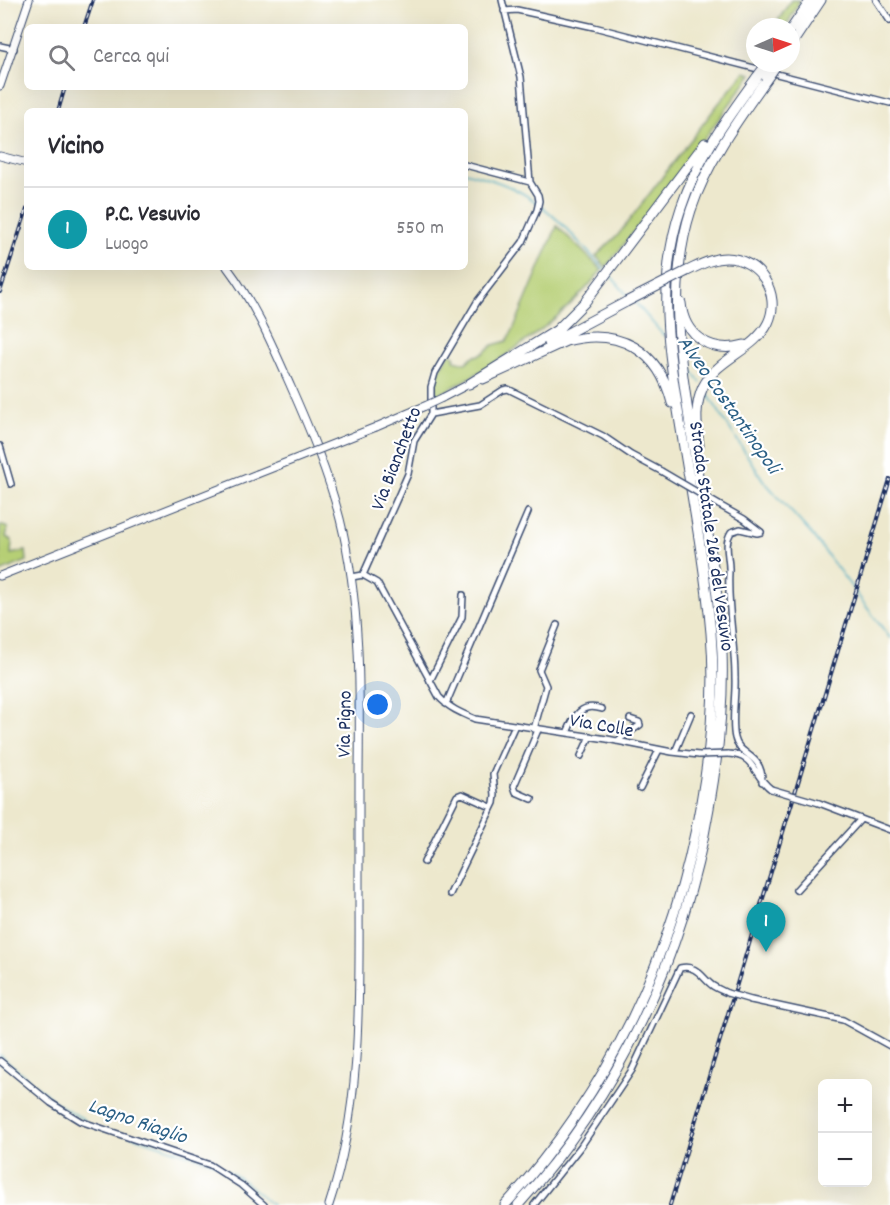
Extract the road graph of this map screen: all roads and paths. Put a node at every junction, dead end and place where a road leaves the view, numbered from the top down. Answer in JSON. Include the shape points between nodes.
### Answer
{"nodes":[{"id":1,"x":29,"y":0,"type":"edge"},
{"id":2,"x":502,"y":0,"type":"edge"},
{"id":3,"x":811,"y":0,"type":"edge"},
{"id":4,"x":822,"y":0,"type":"edge"},
{"id":5,"x":876,"y":0,"type":"edge"},
{"id":6,"x":504,"y":11,"type":"junction"},
{"id":7,"x":799,"y":18,"type":"edge"},
{"id":8,"x":890,"y":21,"type":"edge"},
{"id":9,"x":800,"y":32,"type":"edge"},
{"id":10,"x":0,"y":46,"type":"edge"},
{"id":11,"x":14,"y":49,"type":"junction"},
{"id":12,"x":765,"y":72,"type":"edge"},
{"id":13,"x":761,"y":78,"type":"junction"},
{"id":14,"x":0,"y":86,"type":"edge"},
{"id":15,"x":890,"y":103,"type":"edge"},
{"id":16,"x":732,"y":111,"type":"junction"},
{"id":17,"x":0,"y":156,"type":"edge"},
{"id":18,"x":24,"y":162,"type":"edge"},
{"id":19,"x":468,"y":166,"type":"edge"},
{"id":20,"x":530,"y":182,"type":"junction"},
{"id":21,"x":691,"y":210,"type":"junction"},
{"id":22,"x":229,"y":270,"type":"edge"},
{"id":23,"x":749,"y":344,"type":"junction"},
{"id":24,"x":469,"y":384,"type":"junction"},
{"id":25,"x":431,"y":414,"type":"junction"},
{"id":26,"x":0,"y":446,"type":"edge"},
{"id":27,"x":11,"y":484,"type":"dead end"},
{"id":28,"x":702,"y":504,"type":"junction"},
{"id":29,"x":528,"y":512,"type":"dead end"},
{"id":30,"x":696,"y":520,"type":"junction"},
{"id":31,"x":363,"y":575,"type":"junction"},
{"id":32,"x":0,"y":576,"type":"edge"},
{"id":33,"x":351,"y":577,"type":"junction"},
{"id":34,"x":463,"y":595,"type":"dead end"},
{"id":35,"x":557,"y":625,"type":"dead end"},
{"id":36,"x":430,"y":681,"type":"junction"},
{"id":37,"x":446,"y":704,"type":"junction"},
{"id":38,"x":602,"y":709,"type":"dead end"},
{"id":39,"x":691,"y":714,"type":"dead end"},
{"id":40,"x":630,"y":719,"type":"dead end"},
{"id":41,"x":515,"y":725,"type":"junction"},
{"id":42,"x":536,"y":729,"type":"junction"},
{"id":43,"x":567,"y":733,"type":"junction"},
{"id":44,"x":590,"y":736,"type":"junction"},
{"id":45,"x":617,"y":741,"type":"junction"},
{"id":46,"x":659,"y":750,"type":"junction"},
{"id":47,"x":675,"y":752,"type":"junction"},
{"id":48,"x":581,"y":756,"type":"dead end"},
{"id":49,"x":762,"y":782,"type":"junction"},
{"id":50,"x":640,"y":788,"type":"dead end"},
{"id":51,"x":532,"y":799,"type":"dead end"},
{"id":52,"x":491,"y":807,"type":"junction"},
{"id":53,"x":861,"y":819,"type":"junction"},
{"id":54,"x":890,"y":830,"type":"edge"},
{"id":55,"x":424,"y":862,"type":"dead end"},
{"id":56,"x":796,"y":890,"type":"dead end"},
{"id":57,"x":450,"y":894,"type":"dead end"},
{"id":58,"x":890,"y":1046,"type":"edge"},
{"id":59,"x":0,"y":1060,"type":"edge"},
{"id":60,"x":264,"y":1205,"type":"edge"},
{"id":61,"x":329,"y":1205,"type":"edge"},
{"id":62,"x":506,"y":1205,"type":"edge"},
{"id":63,"x":518,"y":1205,"type":"edge"},
{"id":64,"x":534,"y":1205,"type":"edge"}],
"edges":[{"from":1,"to":11,"type":"street"},
{"from":2,"to":6,"type":"street","name":"Via Bianchetto"},
{"from":3,"to":7,"type":"highway"},
{"from":4,"to":9,"type":"highway"},
{"from":5,"to":8,"type":"street"},
{"from":6,"to":15,"type":"street","via":[[543,15],[669,45]]},
{"from":6,"to":20,"type":"street","name":"Via Bianchetto","via":[[521,77]]},
{"from":10,"to":11,"type":"street"},
{"from":11,"to":14,"type":"street"},
{"from":12,"to":13,"type":"highway","name":"Strada Statale 268 del Vesuvio","bridge":true},
{"from":13,"to":16,"type":"highway","name":"Strada Statale 268 del Vesuvio"},
{"from":13,"to":21,"type":"highway","name":"Strada Statale 268 del Vesuvio","via":[[715,156]]},
{"from":16,"to":24,"type":"highway","via":[[585,302],[557,330]]},
{"from":16,"to":30,"type":"highway","name":"Strada Statale 268 del Vesuvio","via":[[696,168],[674,229],[668,264],[666,328]]},
{"from":17,"to":18,"type":"street"},
{"from":19,"to":20,"type":"street"},
{"from":20,"to":25,"type":"street","name":"Via Bianchetto","via":[[538,195],[537,210],[523,242],[477,302],[435,373]]},
{"from":21,"to":23,"type":"highway","via":[[681,284],[684,317],[694,334],[711,346],[731,348]]},
{"from":21,"to":28,"type":"highway","name":"Strada Statale 268 del Vesuvio","via":[[679,265],[676,311]]},
{"from":22,"to":33,"type":"street","name":"Via Pigno","via":[[257,312],[314,441],[340,519]]},
{"from":23,"to":24,"type":"highway","bridge":true,"via":[[763,331],[772,310],[764,278],[749,264],[729,258],[708,261]]},
{"from":23,"to":28,"type":"highway","via":[[720,365],[701,393],[697,420]]},
{"from":24,"to":30,"type":"highway","via":[[579,338],[604,337],[629,344],[659,370],[670,397]]},
{"from":24,"to":32,"type":"street","bridge":true,"via":[[376,427]]},
{"from":25,"to":31,"type":"street","name":"Via Bianchetto","via":[[414,441],[408,474]]},
{"from":25,"to":49,"type":"street","bridge":true,"via":[[480,405],[511,388],[603,436],[761,532],[735,530],[726,543],[735,677],[734,737],[739,748],[752,756],[759,767]]},
{"from":26,"to":27,"type":"street"},
{"from":28,"to":63,"type":"highway","name":"Strada Statale 268 del Vesuvio","via":[[718,609],[722,688],[713,788],[693,885],[668,961],[630,1046],[574,1136]]},
{"from":29,"to":37,"type":"street"},
{"from":30,"to":62,"type":"highway","name":"Strada Statale 268 del Vesuvio","via":[[711,633],[713,690],[704,786],[684,882],[660,957],[621,1042],[566,1132]]},
{"from":31,"to":33,"type":"street"},
{"from":31,"to":36,"type":"street","name":"Via Colle","via":[[377,584]]},
{"from":33,"to":61,"type":"street","name":"Via Pigno","via":[[360,680],[357,1045],[346,1132]]},
{"from":34,"to":36,"type":"street","via":[[462,617]]},
{"from":35,"to":42,"type":"street","via":[[539,670],[546,686]]},
{"from":36,"to":37,"type":"street","name":"Via Colle"},
{"from":37,"to":41,"type":"street","name":"Via Colle","via":[[475,719]]},
{"from":38,"to":43,"type":"street","via":[[581,710]]},
{"from":39,"to":47,"type":"street"},
{"from":40,"to":45,"type":"street","via":[[640,725]]},
{"from":41,"to":42,"type":"street","name":"Via Colle"},
{"from":41,"to":52,"type":"street","via":[[494,774],[495,798]]},
{"from":42,"to":43,"type":"street","name":"Via Colle"},
{"from":42,"to":51,"type":"street","via":[[514,786],[516,792]]},
{"from":43,"to":44,"type":"street","name":"Via Colle"},
{"from":44,"to":45,"type":"street","name":"Via Colle"},
{"from":44,"to":48,"type":"street"},
{"from":45,"to":46,"type":"street","name":"Via Colle"},
{"from":46,"to":47,"type":"street","name":"Via Colle"},
{"from":46,"to":50,"type":"street"},
{"from":47,"to":49,"type":"street","name":"Via Colle","bridge":true,"via":[[744,757]]},
{"from":49,"to":53,"type":"street","name":"Via Colle","bridge":true,"via":[[771,789]]},
{"from":52,"to":55,"type":"street","via":[[459,795]]},
{"from":52,"to":57,"type":"street"},
{"from":53,"to":54,"type":"street","name":"Via Colle"},
{"from":53,"to":56,"type":"street"},
{"from":58,"to":64,"type":"street","bridge":true,"via":[[843,1020],[727,993],[694,969],[680,968],[632,1070],[581,1146]]},
{"from":59,"to":60,"type":"street","via":[[51,1103],[80,1121],[210,1166]]}]}
